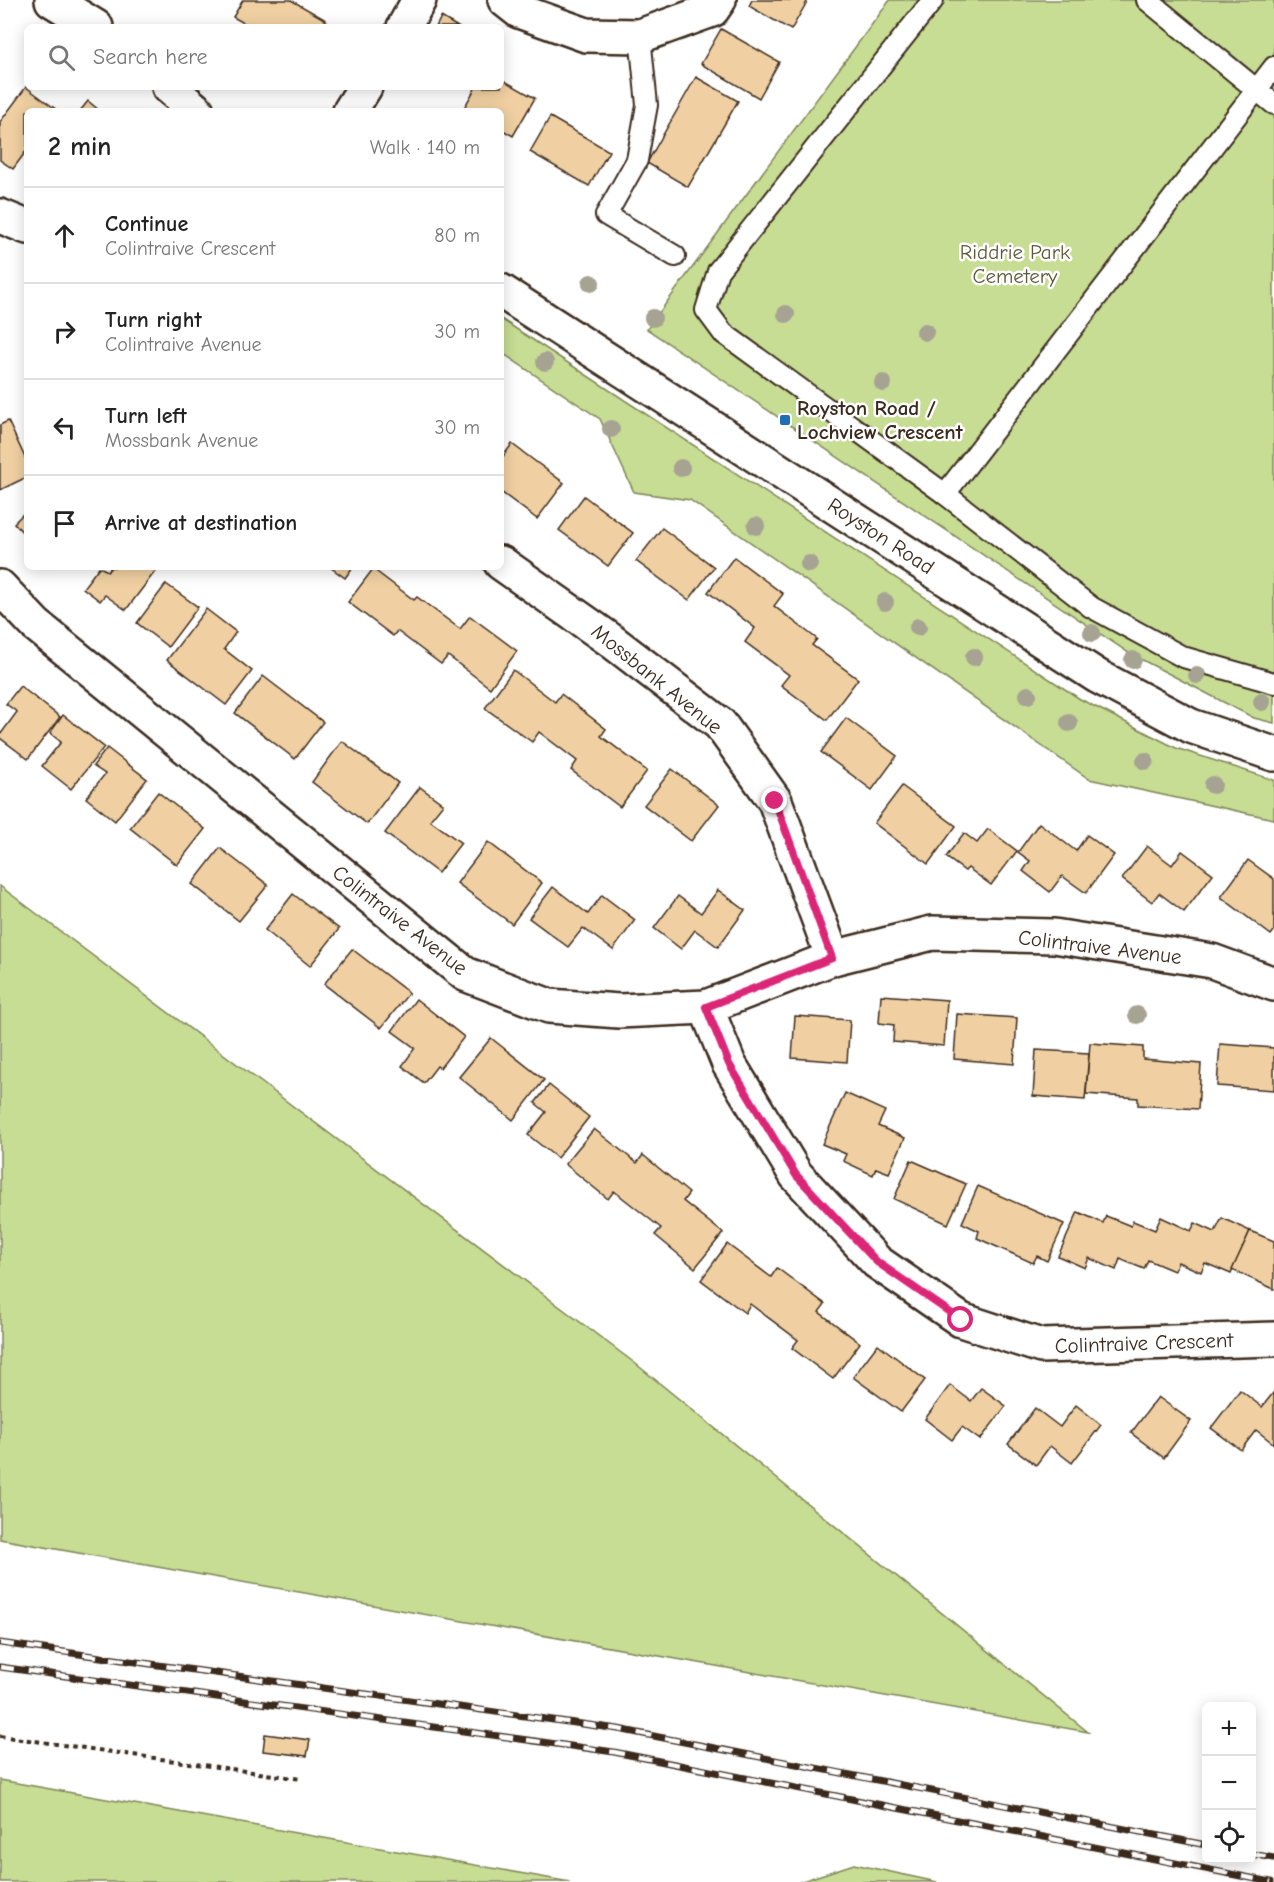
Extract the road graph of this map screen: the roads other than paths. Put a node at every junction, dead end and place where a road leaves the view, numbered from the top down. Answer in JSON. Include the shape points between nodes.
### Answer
{"nodes":[{"id":1,"x":52,"y":0,"type":"edge"},
{"id":2,"x":420,"y":0,"type":"edge"},
{"id":3,"x":505,"y":0,"type":"edge"},
{"id":4,"x":719,"y":0,"type":"edge"},
{"id":5,"x":933,"y":0,"type":"edge"},
{"id":6,"x":1147,"y":0,"type":"edge"},
{"id":7,"x":91,"y":24,"type":"edge"},
{"id":8,"x":406,"y":24,"type":"edge"},
{"id":9,"x":640,"y":36,"type":"junction"},
{"id":10,"x":1274,"y":67,"type":"edge"},
{"id":11,"x":172,"y":90,"type":"edge"},
{"id":12,"x":363,"y":90,"type":"edge"},
{"id":13,"x":1256,"y":91,"type":"junction"},
{"id":14,"x":1274,"y":104,"type":"edge"},
{"id":15,"x":194,"y":108,"type":"edge"},
{"id":16,"x":352,"y":108,"type":"edge"},
{"id":17,"x":0,"y":216,"type":"edge"},
{"id":18,"x":24,"y":226,"type":"edge"},
{"id":19,"x":675,"y":256,"type":"dead end"},
{"id":20,"x":504,"y":293,"type":"edge"},
{"id":21,"x":945,"y":494,"type":"junction"},
{"id":22,"x":504,"y":565,"type":"edge"},
{"id":23,"x":0,"y":587,"type":"edge"},
{"id":24,"x":1274,"y":683,"type":"edge"},
{"id":25,"x":1274,"y":754,"type":"edge"},
{"id":26,"x":832,"y":958,"type":"junction"},
{"id":27,"x":1274,"y":984,"type":"edge"},
{"id":28,"x":706,"y":1007,"type":"junction"},
{"id":29,"x":1274,"y":1339,"type":"edge"}],
"edges":[{"from":1,"to":7,"type":"street"},
{"from":2,"to":8,"type":"street"},
{"from":3,"to":9,"type":"street","via":[[519,11],[586,35]]},
{"from":4,"to":9,"type":"street","via":[[712,10]]},
{"from":5,"to":21,"type":"lane","via":[[718,272],[706,309],[723,333]]},
{"from":6,"to":13,"type":"lane"},
{"from":9,"to":19,"type":"lane","via":[[647,105],[637,160],[606,215]]},
{"from":10,"to":13,"type":"lane"},
{"from":11,"to":15,"type":"street"},
{"from":12,"to":16,"type":"street"},
{"from":13,"to":14,"type":"lane"},
{"from":13,"to":21,"type":"lane"},
{"from":17,"to":18,"type":"street"},
{"from":20,"to":25,"type":"street","name":"Royston Road","via":[[1097,676],[1191,726]]},
{"from":21,"to":24,"type":"lane","via":[[1091,607],[1183,657]]},
{"from":22,"to":26,"type":"street","name":"Mossbank Avenue","via":[[720,724],[775,801]]},
{"from":23,"to":28,"type":"street","name":"Colintraive Avenue","via":[[36,625],[465,974],[549,1006],[619,1011]]},
{"from":26,"to":27,"type":"street","name":"Colintraive Avenue","via":[[932,933],[1054,936],[1212,961]]},
{"from":26,"to":28,"type":"street","name":"Colintraive Avenue"},
{"from":28,"to":29,"type":"street","name":"Colintraive Crescent","via":[[729,1064],[796,1175],[877,1262],[961,1320],[1041,1346]]}]}
